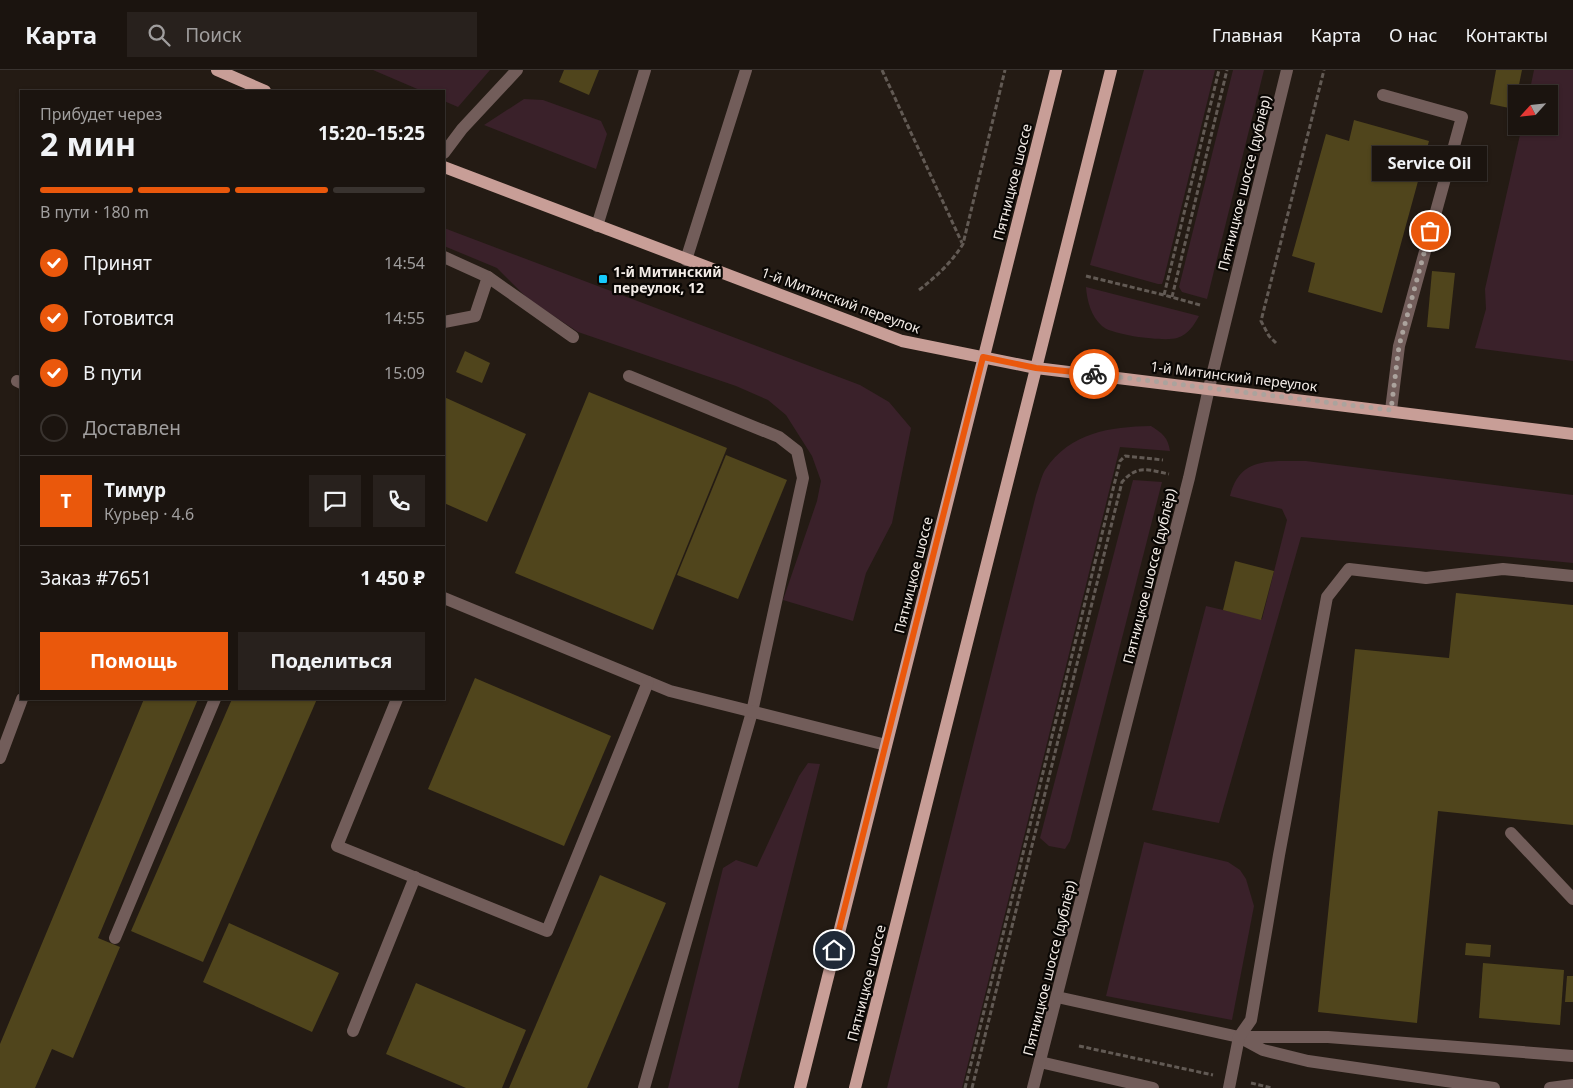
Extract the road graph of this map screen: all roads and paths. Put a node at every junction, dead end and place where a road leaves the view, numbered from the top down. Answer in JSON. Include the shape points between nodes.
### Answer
{"nodes":[{"id":1,"x":217,"y":70,"type":"edge"},
{"id":2,"x":517,"y":70,"type":"edge"},
{"id":3,"x":645,"y":70,"type":"edge"},
{"id":4,"x":746,"y":70,"type":"edge"},
{"id":5,"x":882,"y":70,"type":"edge"},
{"id":6,"x":1005,"y":70,"type":"edge"},
{"id":7,"x":1056,"y":70,"type":"edge"},
{"id":8,"x":1111,"y":70,"type":"edge"},
{"id":9,"x":1219,"y":70,"type":"edge"},
{"id":10,"x":1227,"y":70,"type":"edge"},
{"id":11,"x":1287,"y":70,"type":"edge"},
{"id":12,"x":1324,"y":70,"type":"edge"},
{"id":13,"x":262,"y":90,"type":"edge"},
{"id":14,"x":1383,"y":95,"type":"dead end"},
{"id":15,"x":445,"y":152,"type":"edge"},
{"id":16,"x":445,"y":167,"type":"edge"},
{"id":17,"x":598,"y":226,"type":"junction"},
{"id":18,"x":963,"y":244,"type":"junction"},
{"id":19,"x":445,"y":257,"type":"edge"},
{"id":20,"x":686,"y":260,"type":"junction"},
{"id":21,"x":1086,"y":276,"type":"dead end"},
{"id":22,"x":488,"y":277,"type":"junction"},
{"id":23,"x":919,"y":290,"type":"dead end"},
{"id":24,"x":1164,"y":295,"type":"junction"},
{"id":25,"x":1172,"y":297,"type":"junction"},
{"id":26,"x":1200,"y":305,"type":"dead end"},
{"id":27,"x":445,"y":322,"type":"edge"},
{"id":28,"x":573,"y":337,"type":"dead end"},
{"id":29,"x":1276,"y":343,"type":"dead end"},
{"id":30,"x":983,"y":357,"type":"junction"},
{"id":31,"x":1036,"y":368,"type":"junction"},
{"id":32,"x":629,"y":376,"type":"dead end"},
{"id":33,"x":1209,"y":388,"type":"junction"},
{"id":34,"x":1391,"y":410,"type":"junction"},
{"id":35,"x":1573,"y":434,"type":"edge"},
{"id":36,"x":1163,"y":460,"type":"dead end"},
{"id":37,"x":1189,"y":478,"type":"junction"},
{"id":38,"x":1573,"y":576,"type":"edge"},
{"id":39,"x":445,"y":598,"type":"edge"},
{"id":40,"x":648,"y":682,"type":"junction"},
{"id":41,"x":22,"y":700,"type":"edge"},
{"id":42,"x":215,"y":700,"type":"edge"},
{"id":43,"x":397,"y":700,"type":"edge"},
{"id":44,"x":752,"y":712,"type":"junction"},
{"id":45,"x":886,"y":745,"type":"junction"},
{"id":46,"x":0,"y":758,"type":"edge"},
{"id":47,"x":1511,"y":833,"type":"dead end"},
{"id":48,"x":415,"y":878,"type":"junction"},
{"id":49,"x":1573,"y":899,"type":"edge"},
{"id":50,"x":115,"y":938,"type":"dead end"},
{"id":51,"x":1056,"y":997,"type":"junction"},
{"id":52,"x":353,"y":1031,"type":"dead end"},
{"id":53,"x":1239,"y":1036,"type":"junction"},
{"id":54,"x":1079,"y":1046,"type":"dead end"},
{"id":55,"x":1573,"y":1056,"type":"edge"},
{"id":56,"x":1040,"y":1062,"type":"junction"},
{"id":57,"x":1230,"y":1083,"type":"edge"},
{"id":58,"x":1573,"y":1084,"type":"edge"},
{"id":59,"x":644,"y":1088,"type":"edge"},
{"id":60,"x":800,"y":1088,"type":"edge"},
{"id":61,"x":855,"y":1088,"type":"edge"},
{"id":62,"x":966,"y":1088,"type":"edge"},
{"id":63,"x":972,"y":1088,"type":"edge"},
{"id":64,"x":1034,"y":1088,"type":"edge"},
{"id":65,"x":1153,"y":1088,"type":"edge"},
{"id":66,"x":1272,"y":1088,"type":"edge"},
{"id":67,"x":1494,"y":1088,"type":"edge"},
{"id":68,"x":1550,"y":1088,"type":"edge"}],
"edges":[{"from":1,"to":13,"type":"main road"},
{"from":2,"to":15,"type":"street"},
{"from":3,"to":17,"type":"street"},
{"from":4,"to":20,"type":"street"},
{"from":5,"to":18,"type":"path"},
{"from":6,"to":18,"type":"path"},
{"from":7,"to":30,"type":"main road","name":"Пятницкое шоссе"},
{"from":8,"to":31,"type":"main road","name":"Пятницкое шоссе"},
{"from":9,"to":24,"type":"path"},
{"from":10,"to":25,"type":"path"},
{"from":11,"to":33,"type":"street","name":"Пятницкое шоссе (дублёр)"},
{"from":12,"to":29,"type":"path","via":[[1261,321]]},
{"from":14,"to":34,"type":"street","via":[[1462,116],[1399,346]]},
{"from":16,"to":17,"type":"main road","name":"1-й Митинский переулок"},
{"from":17,"to":20,"type":"main road","name":"1-й Митинский переулок"},
{"from":18,"to":23,"type":"path","via":[[952,260]]},
{"from":19,"to":22,"type":"street"},
{"from":20,"to":30,"type":"main road","name":"1-й Митинский переулок","via":[[902,341]]},
{"from":21,"to":24,"type":"path"},
{"from":22,"to":27,"type":"street","via":[[475,316]]},
{"from":22,"to":28,"type":"street"},
{"from":24,"to":25,"type":"path"},
{"from":25,"to":26,"type":"path"},
{"from":30,"to":31,"type":"main road","name":"1-й Митинский переулок"},
{"from":30,"to":45,"type":"main road","name":"Пятницкое шоссе"},
{"from":31,"to":33,"type":"main road","name":"1-й Митинский переулок"},
{"from":31,"to":61,"type":"main road","name":"Пятницкое шоссе"},
{"from":32,"to":44,"type":"street","via":[[779,437],[797,451],[803,478]]},
{"from":33,"to":34,"type":"main road","name":"1-й Митинский переулок"},
{"from":33,"to":37,"type":"street","name":"Пятницкое шоссе (дублёр)"},
{"from":34,"to":35,"type":"main road","name":"1-й Митинский переулок"},
{"from":36,"to":62,"type":"path","via":[[1125,456],[1120,461]]},
{"from":37,"to":51,"type":"street","name":"Пятницкое шоссе (дублёр)"},
{"from":37,"to":63,"type":"path","via":[[1143,469],[1131,471],[1122,482]]},
{"from":38,"to":53,"type":"street","via":[[1503,569],[1426,578],[1349,569],[1327,597],[1251,1020]]},
{"from":39,"to":40,"type":"street"},
{"from":40,"to":44,"type":"street","via":[[670,691]]},
{"from":40,"to":48,"type":"street","via":[[547,931]]},
{"from":41,"to":46,"type":"street"},
{"from":42,"to":50,"type":"street"},
{"from":43,"to":48,"type":"street","via":[[337,846]]},
{"from":44,"to":45,"type":"street"},
{"from":44,"to":59,"type":"street"},
{"from":45,"to":60,"type":"main road","name":"Пятницкое шоссе"},
{"from":47,"to":49,"type":"street"},
{"from":48,"to":52,"type":"street"},
{"from":51,"to":53,"type":"street"},
{"from":51,"to":56,"type":"street","name":"Пятницкое шоссе (дублёр)"},
{"from":53,"to":55,"type":"street","via":[[1328,1037]]},
{"from":53,"to":57,"type":"street"},
{"from":53,"to":67,"type":"street","via":[[1263,1050],[1308,1061]]},
{"from":54,"to":57,"type":"path"},
{"from":56,"to":64,"type":"street","name":"Пятницкое шоссе (дублёр)"},
{"from":56,"to":65,"type":"street"},
{"from":57,"to":66,"type":"path"},
{"from":58,"to":68,"type":"street"}]}
